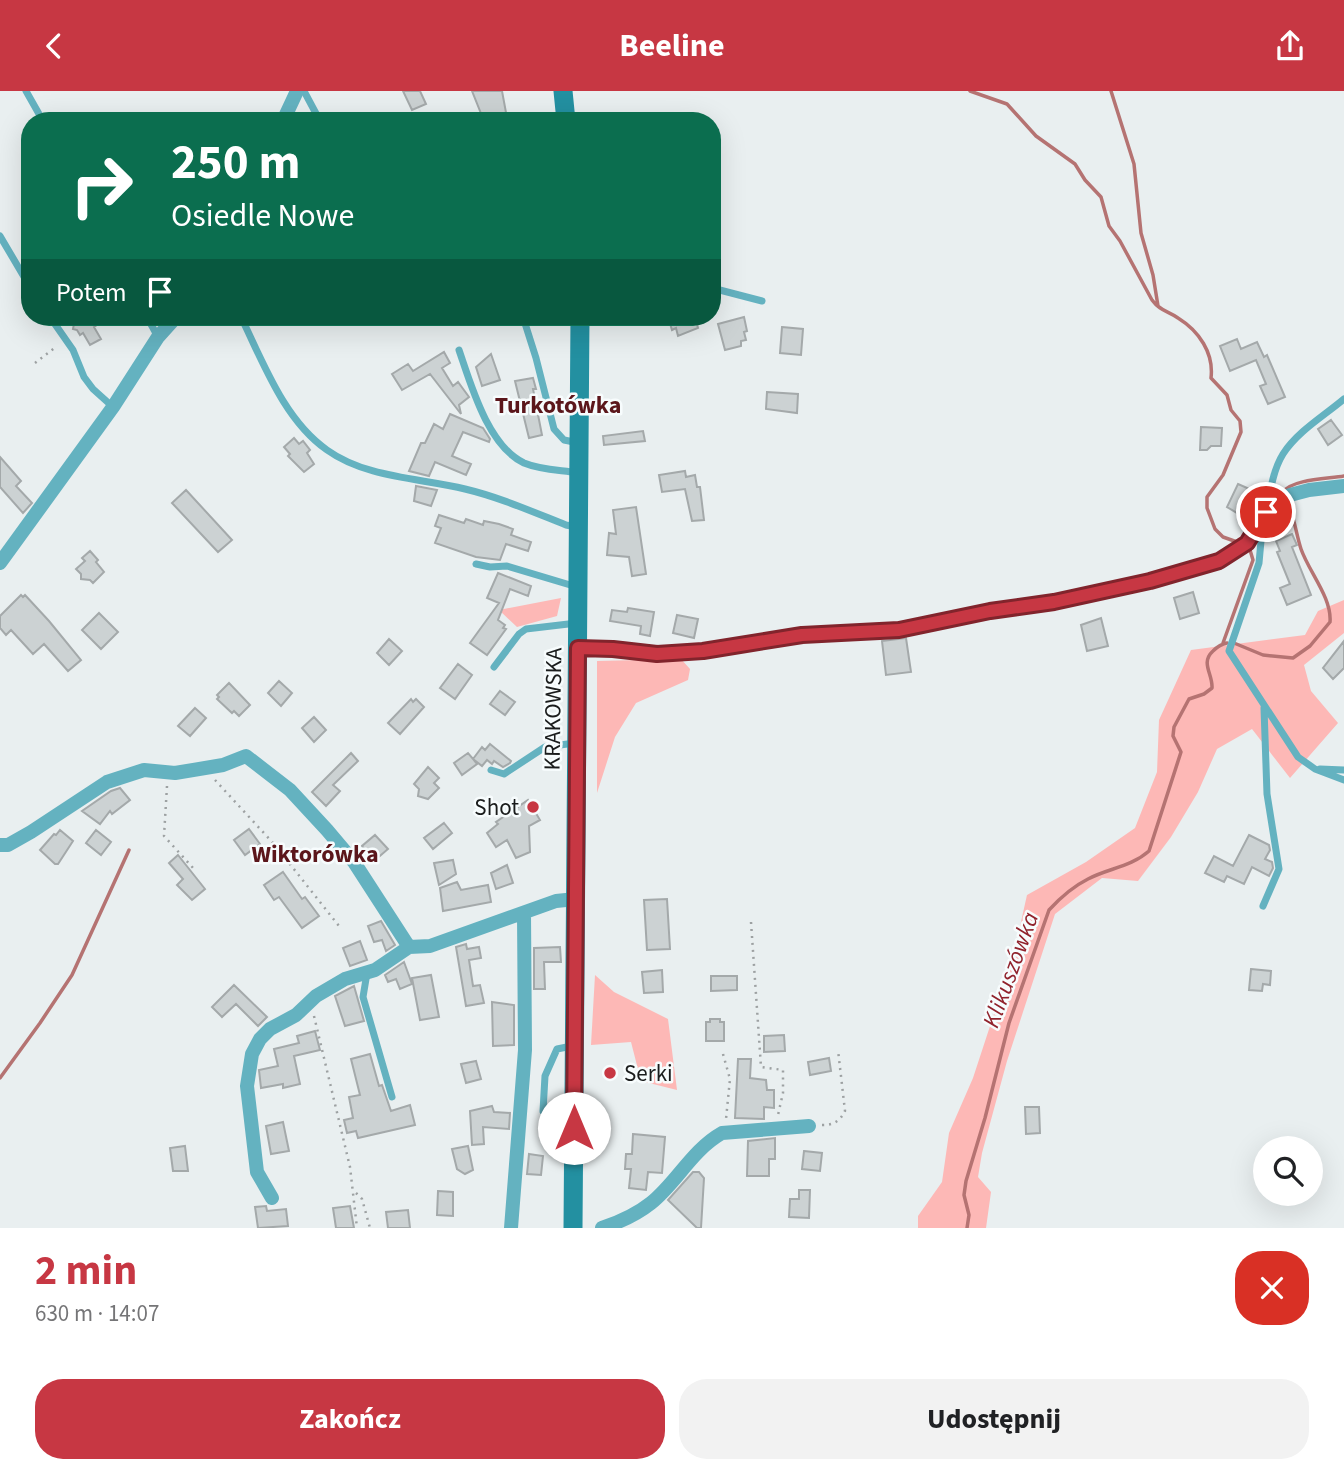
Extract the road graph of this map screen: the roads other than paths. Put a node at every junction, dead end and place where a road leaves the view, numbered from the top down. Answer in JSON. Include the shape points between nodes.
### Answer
{"nodes":[{"id":1,"x":26,"y":91,"type":"edge"},
{"id":2,"x":297,"y":91,"type":"edge"},
{"id":3,"x":304,"y":91,"type":"edge"},
{"id":4,"x":563,"y":91,"type":"edge"},
{"id":5,"x":38,"y":112,"type":"edge"},
{"id":6,"x":287,"y":112,"type":"edge"},
{"id":7,"x":315,"y":112,"type":"edge"},
{"id":8,"x":565,"y":112,"type":"edge"},
{"id":9,"x":0,"y":236,"type":"edge"},
{"id":10,"x":21,"y":272,"type":"edge"},
{"id":11,"x":721,"y":290,"type":"edge"},
{"id":12,"x":762,"y":301,"type":"dead end"},
{"id":13,"x":56,"y":326,"type":"edge"},
{"id":14,"x":152,"y":326,"type":"edge"},
{"id":15,"x":168,"y":326,"type":"edge"},
{"id":16,"x":245,"y":326,"type":"edge"},
{"id":17,"x":526,"y":326,"type":"edge"},
{"id":18,"x":580,"y":326,"type":"edge"},
{"id":19,"x":158,"y":337,"type":"junction"},
{"id":20,"x":459,"y":350,"type":"dead end"},
{"id":21,"x":1344,"y":398,"type":"edge"},
{"id":22,"x":113,"y":407,"type":"junction"},
{"id":23,"x":580,"y":444,"type":"junction"},
{"id":24,"x":580,"y":473,"type":"junction"},
{"id":25,"x":1344,"y":486,"type":"edge"},
{"id":26,"x":1266,"y":512,"type":"junction"},
{"id":27,"x":579,"y":527,"type":"junction"},
{"id":28,"x":1257,"y":531,"type":"junction"},
{"id":29,"x":0,"y":562,"type":"edge"},
{"id":30,"x":476,"y":564,"type":"dead end"},
{"id":31,"x":579,"y":587,"type":"junction"},
{"id":32,"x":578,"y":623,"type":"junction"},
{"id":33,"x":578,"y":648,"type":"junction"},
{"id":34,"x":494,"y":667,"type":"dead end"},
{"id":35,"x":1264,"y":706,"type":"junction"},
{"id":36,"x":577,"y":743,"type":"junction"},
{"id":37,"x":1315,"y":769,"type":"junction"},
{"id":38,"x":1344,"y":769,"type":"edge"},
{"id":39,"x":491,"y":770,"type":"dead end"},
{"id":40,"x":1344,"y":780,"type":"edge"},
{"id":41,"x":0,"y":845,"type":"edge"},
{"id":42,"x":576,"y":899,"type":"junction"},
{"id":43,"x":1263,"y":906,"type":"dead end"},
{"id":44,"x":524,"y":914,"type":"junction"},
{"id":45,"x":409,"y":947,"type":"junction"},
{"id":46,"x":366,"y":973,"type":"junction"},
{"id":47,"x":575,"y":1046,"type":"junction"},
{"id":48,"x":392,"y":1097,"type":"dead end"},
{"id":49,"x":543,"y":1111,"type":"dead end"},
{"id":50,"x":809,"y":1126,"type":"road end"},
{"id":51,"x":272,"y":1198,"type":"dead end"},
{"id":52,"x":511,"y":1228,"type":"edge"},
{"id":53,"x":573,"y":1228,"type":"edge"},
{"id":54,"x":602,"y":1228,"type":"edge"}],
"edges":[{"from":1,"to":5,"type":"lane"},
{"from":2,"to":6,"type":"street"},
{"from":3,"to":7,"type":"lane"},
{"from":4,"to":8,"type":"main road"},
{"from":9,"to":10,"type":"lane"},
{"from":11,"to":12,"type":"lane"},
{"from":13,"to":22,"type":"lane","via":[[84,377]]},
{"from":14,"to":19,"type":"lane"},
{"from":15,"to":19,"type":"street"},
{"from":16,"to":27,"type":"lane","via":[[290,410],[326,450],[379,473],[468,490]]},
{"from":17,"to":23,"type":"lane","via":[[554,429],[564,440]]},
{"from":18,"to":23,"type":"main road","name":"KRAKOWSKA"},
{"from":19,"to":22,"type":"street"},
{"from":20,"to":24,"type":"lane","via":[[477,400],[505,449],[532,466]]},
{"from":21,"to":26,"type":"lane","via":[[1283,454]]},
{"from":22,"to":29,"type":"street"},
{"from":23,"to":24,"type":"main road","name":"KRAKOWSKA"},
{"from":24,"to":27,"type":"main road","name":"KRAKOWSKA"},
{"from":25,"to":26,"type":"street","via":[[1290,495]]},
{"from":26,"to":28,"type":"street"},
{"from":27,"to":31,"type":"main road","name":"KRAKOWSKA"},
{"from":28,"to":33,"type":"street","via":[[1244,546],[1219,561],[1150,581],[899,630],[802,635],[657,654]]},
{"from":28,"to":35,"type":"lane","via":[[1259,563],[1229,651]]},
{"from":30,"to":31,"type":"lane","via":[[507,566]]},
{"from":31,"to":32,"type":"main road","name":"KRAKOWSKA"},
{"from":32,"to":33,"type":"main road","name":"KRAKOWSKA"},
{"from":32,"to":34,"type":"lane","via":[[526,629]]},
{"from":33,"to":36,"type":"main road","name":"KRAKOWSKA"},
{"from":35,"to":37,"type":"lane","via":[[1298,757]]},
{"from":35,"to":43,"type":"lane","via":[[1268,794],[1279,869]]},
{"from":36,"to":39,"type":"lane","via":[[545,747],[504,774]]},
{"from":36,"to":42,"type":"main road","name":"KRAKOWSKA"},
{"from":37,"to":38,"type":"lane"},
{"from":37,"to":40,"type":"lane"},
{"from":41,"to":45,"type":"street","via":[[31,832],[107,782],[144,770],[170,772],[246,757],[290,790],[354,862]]},
{"from":42,"to":44,"type":"street","via":[[556,901]]},
{"from":42,"to":47,"type":"main road","name":"KRAKOWSKA"},
{"from":44,"to":45,"type":"street","via":[[430,946]]},
{"from":44,"to":52,"type":"street","via":[[524,1050]]},
{"from":45,"to":46,"type":"street"},
{"from":46,"to":48,"type":"lane","via":[[363,997]]},
{"from":46,"to":51,"type":"street","via":[[345,979],[270,1029],[252,1054],[247,1086],[257,1172]]},
{"from":47,"to":49,"type":"lane","via":[[557,1049],[545,1076]]},
{"from":47,"to":53,"type":"main road","name":"KRAKOWSKA"},
{"from":50,"to":54,"type":"street","via":[[722,1133],[685,1164],[652,1202]]}]}
